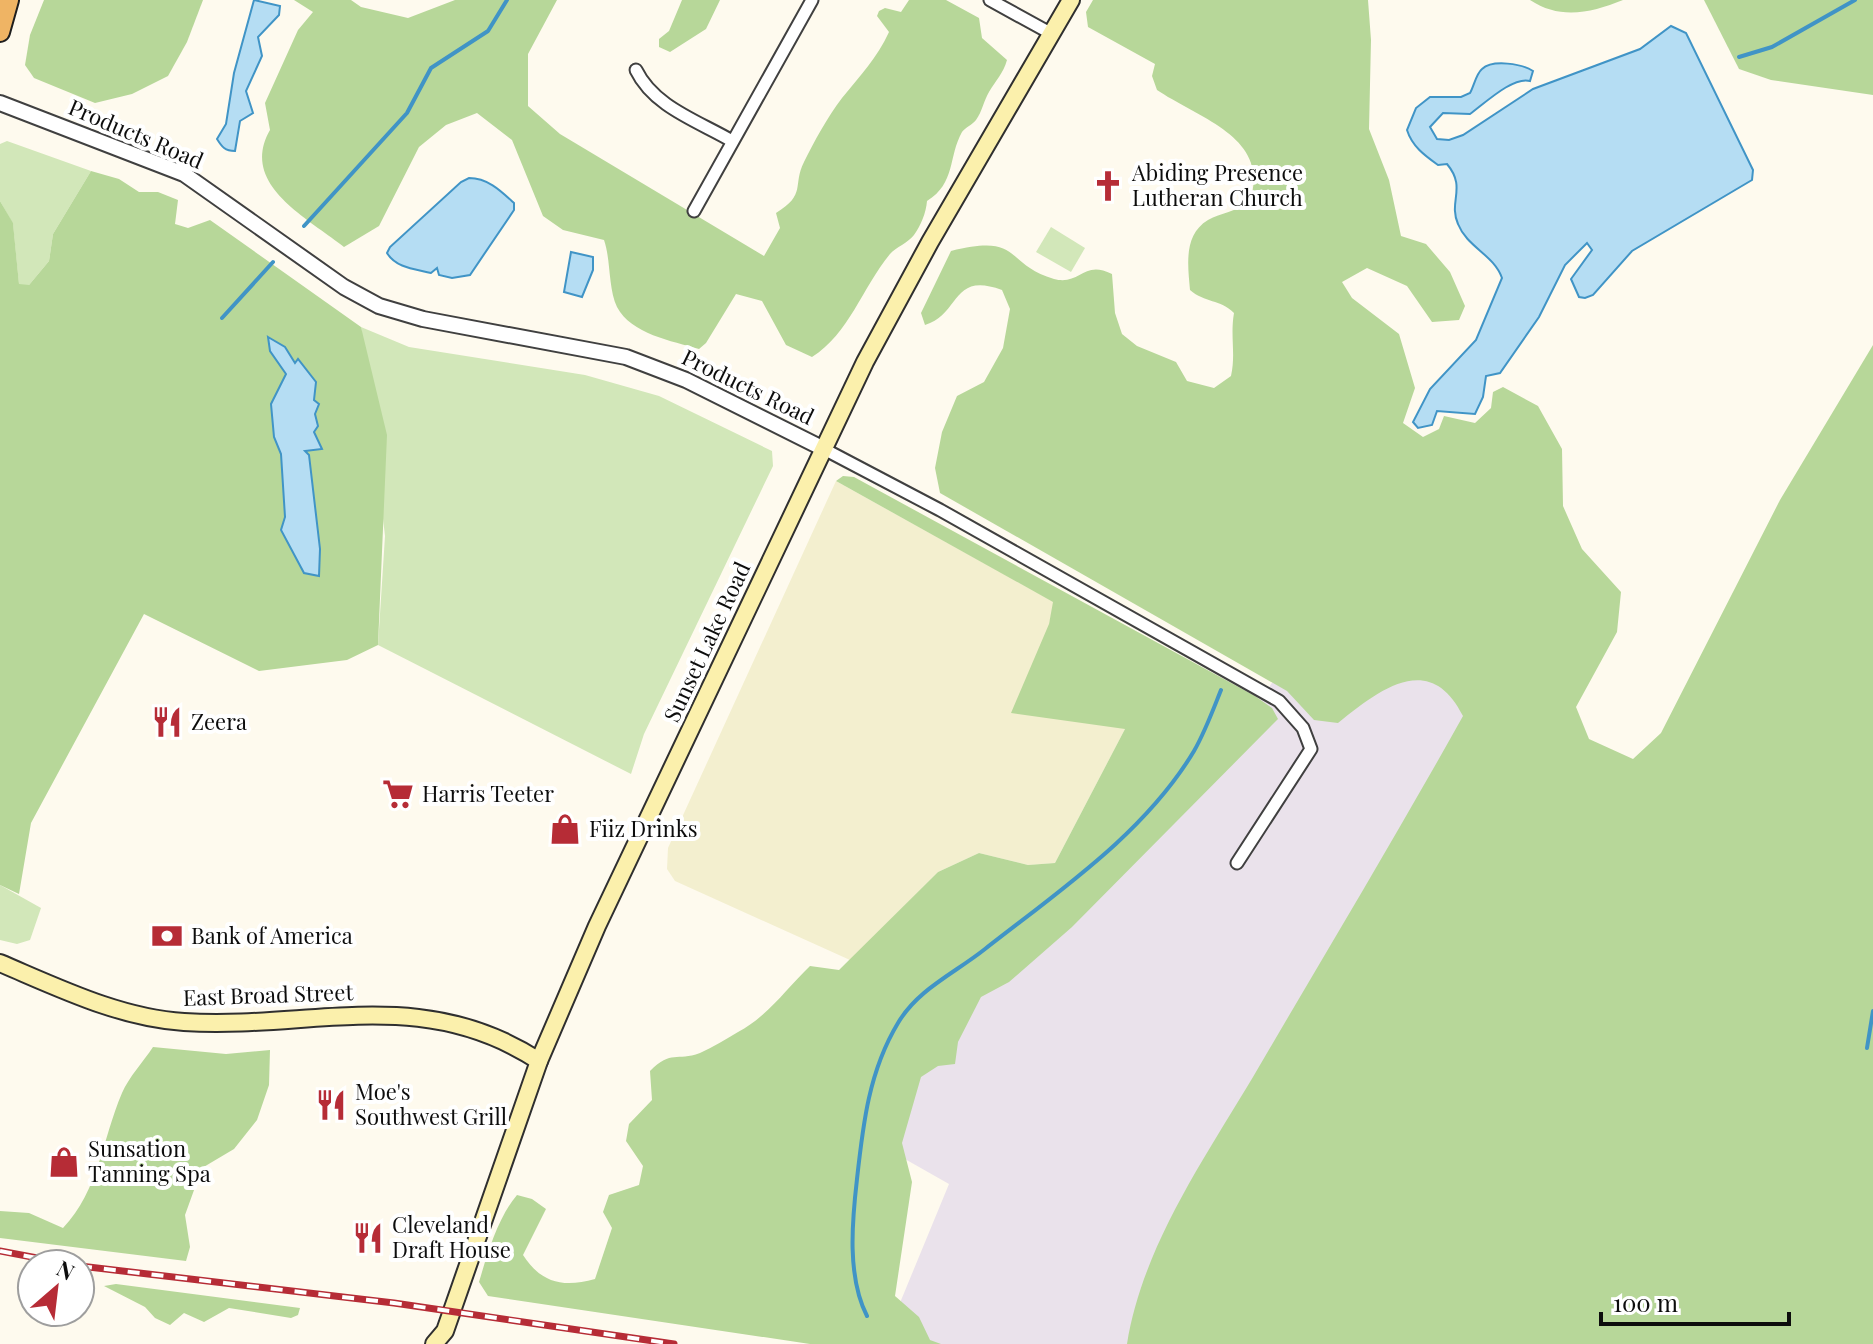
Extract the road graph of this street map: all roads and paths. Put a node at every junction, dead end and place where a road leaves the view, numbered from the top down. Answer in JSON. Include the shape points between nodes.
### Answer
{"nodes":[{"id":1,"x":9,"y":0,"type":"edge"},
{"id":2,"x":812,"y":0,"type":"edge"},
{"id":3,"x":990,"y":0,"type":"edge"},
{"id":4,"x":1071,"y":0,"type":"edge"},
{"id":5,"x":0,"y":32,"type":"edge"},
{"id":6,"x":1052,"y":34,"type":"junction"},
{"id":7,"x":636,"y":70,"type":"dead end"},
{"id":8,"x":0,"y":103,"type":"edge"},
{"id":9,"x":732,"y":141,"type":"junction"},
{"id":10,"x":694,"y":211,"type":"dead end"},
{"id":11,"x":822,"y":448,"type":"junction"},
{"id":12,"x":1237,"y":863,"type":"dead end"},
{"id":13,"x":0,"y":963,"type":"edge"},
{"id":14,"x":539,"y":1061,"type":"junction"},
{"id":15,"x":442,"y":1340,"type":"edge"}],
"edges":[{"from":1,"to":5,"type":"highway"},
{"from":2,"to":9,"type":"street"},
{"from":3,"to":6,"type":"street"},
{"from":4,"to":6,"type":"main road","name":"Sunset Lake Road"},
{"from":6,"to":11,"type":"main road","name":"Sunset Lake Road","via":[[930,242]]},
{"from":7,"to":9,"type":"street","via":[[661,101]]},
{"from":8,"to":11,"type":"street","name":"Products Road","via":[[184,174],[379,306],[626,357],[686,380]]},
{"from":9,"to":10,"type":"street"},
{"from":11,"to":12,"type":"street","name":"Products Road","via":[[1279,701],[1303,728],[1311,749]]},
{"from":11,"to":14,"type":"main road","name":"Sunset Lake Road"},
{"from":13,"to":14,"type":"main road","name":"East Broad Street","via":[[89,1000],[150,1018],[226,1023],[395,1014],[478,1033]]},
{"from":14,"to":15,"type":"main road","name":"Sunset Lake Road"}]}
